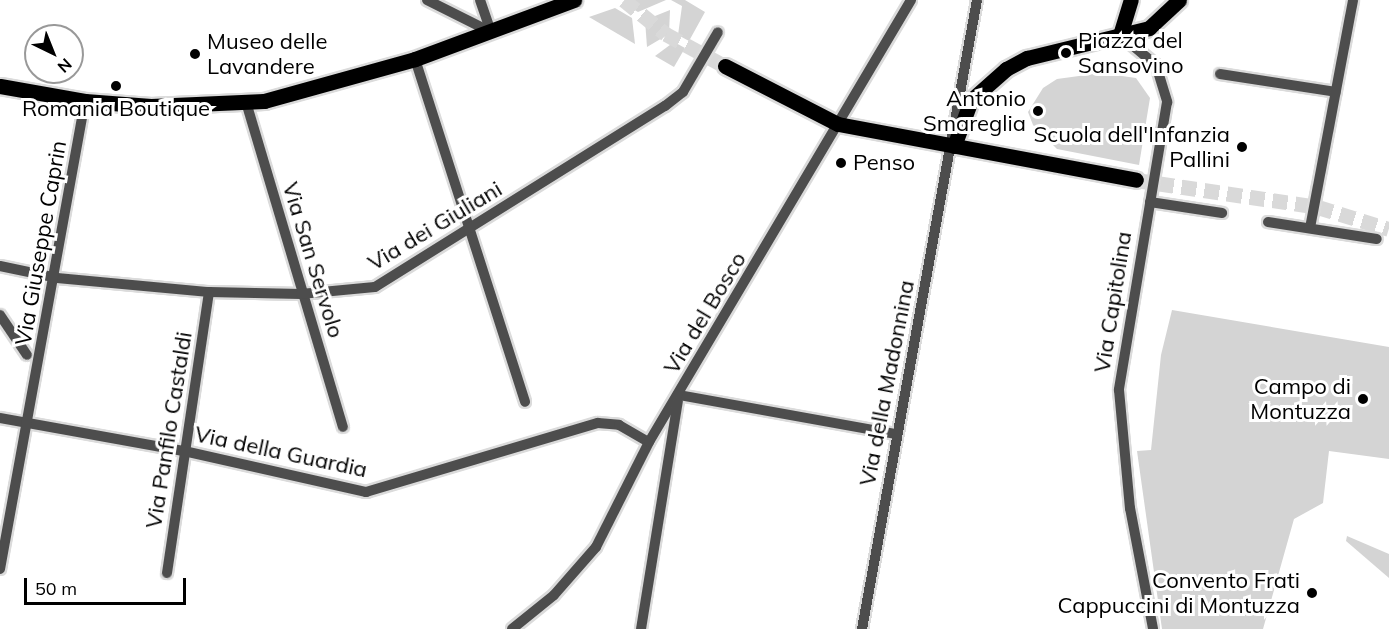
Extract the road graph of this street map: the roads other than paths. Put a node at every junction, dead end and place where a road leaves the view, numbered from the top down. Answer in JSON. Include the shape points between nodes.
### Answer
{"nodes":[{"id":1,"x":428,"y":0,"type":"edge"},
{"id":2,"x":480,"y":0,"type":"edge"},
{"id":3,"x":574,"y":0,"type":"edge"},
{"id":4,"x":911,"y":0,"type":"edge"},
{"id":5,"x":977,"y":0,"type":"edge"},
{"id":6,"x":1131,"y":0,"type":"edge"},
{"id":7,"x":1179,"y":0,"type":"edge"},
{"id":8,"x":1353,"y":0,"type":"edge"},
{"id":9,"x":491,"y":32,"type":"junction"},
{"id":10,"x":718,"y":32,"type":"dead end"},
{"id":11,"x":1120,"y":35,"type":"junction"},
{"id":12,"x":415,"y":59,"type":"junction"},
{"id":13,"x":725,"y":66,"type":"tunnel mouth"},
{"id":14,"x":1220,"y":74,"type":"dead end"},
{"id":15,"x":0,"y":86,"type":"edge"},
{"id":16,"x":1336,"y":92,"type":"junction"},
{"id":17,"x":85,"y":101,"type":"junction"},
{"id":18,"x":246,"y":102,"type":"junction"},
{"id":19,"x":838,"y":124,"type":"junction"},
{"id":20,"x":954,"y":146,"type":"junction"},
{"id":21,"x":1136,"y":180,"type":"tunnel mouth"},
{"id":22,"x":1150,"y":202,"type":"junction"},
{"id":23,"x":1222,"y":213,"type":"dead end"},
{"id":24,"x":1268,"y":222,"type":"dead end"},
{"id":25,"x":1310,"y":228,"type":"junction"},
{"id":26,"x":470,"y":231,"type":"junction"},
{"id":27,"x":1377,"y":239,"type":"dead end"},
{"id":28,"x":0,"y":266,"type":"edge"},
{"id":29,"x":57,"y":278,"type":"junction"},
{"id":30,"x":209,"y":292,"type":"junction"},
{"id":31,"x":301,"y":294,"type":"junction"},
{"id":32,"x":0,"y":315,"type":"edge"},
{"id":33,"x":27,"y":355,"type":"dead end"},
{"id":34,"x":679,"y":395,"type":"junction"},
{"id":35,"x":525,"y":402,"type":"dead end"},
{"id":36,"x":0,"y":418,"type":"edge"},
{"id":37,"x":28,"y":423,"type":"junction"},
{"id":38,"x":344,"y":427,"type":"dead end"},
{"id":39,"x":896,"y":434,"type":"junction"},
{"id":40,"x":649,"y":442,"type":"junction"},
{"id":41,"x":184,"y":451,"type":"junction"},
{"id":42,"x":0,"y":569,"type":"edge"},
{"id":43,"x":167,"y":573,"type":"dead end"},
{"id":44,"x":512,"y":629,"type":"edge"},
{"id":45,"x":641,"y":629,"type":"edge"},
{"id":46,"x":862,"y":629,"type":"edge"},
{"id":47,"x":1153,"y":629,"type":"edge"}],
"edges":[{"from":1,"to":9,"type":"street"},
{"from":2,"to":9,"type":"street"},
{"from":3,"to":9,"type":"main road"},
{"from":4,"to":19,"type":"street","name":"Via del Bosco"},
{"from":5,"to":20,"type":"street","name":"Via della Madonnina","via":[[954,114]]},
{"from":6,"to":11,"type":"main road"},
{"from":7,"to":11,"type":"main road","via":[[1149,28]]},
{"from":8,"to":16,"type":"street"},
{"from":9,"to":12,"type":"main road"},
{"from":10,"to":26,"type":"street","name":"Via dei Giuliani","via":[[678,96]]},
{"from":11,"to":20,"type":"main road","via":[[1027,58],[1006,69],[971,100]]},
{"from":11,"to":22,"type":"street","name":"Via Capitolina","via":[[1156,65],[1164,85],[1167,102]]},
{"from":12,"to":18,"type":"main road"},
{"from":12,"to":26,"type":"street"},
{"from":13,"to":19,"type":"main road"},
{"from":14,"to":16,"type":"street"},
{"from":15,"to":17,"type":"main road"},
{"from":16,"to":25,"type":"street"},
{"from":17,"to":18,"type":"main road"},
{"from":17,"to":29,"type":"street","name":"Via Giuseppe Caprin"},
{"from":18,"to":31,"type":"street","name":"Via San Servolo"},
{"from":19,"to":20,"type":"main road"},
{"from":19,"to":34,"type":"street","name":"Via del Bosco"},
{"from":20,"to":21,"type":"main road"},
{"from":20,"to":39,"type":"street","name":"Via della Madonnina"},
{"from":22,"to":23,"type":"street"},
{"from":22,"to":47,"type":"street","name":"Via Capitolina","via":[[1119,390],[1130,508]]},
{"from":24,"to":25,"type":"street"},
{"from":25,"to":27,"type":"street"},
{"from":26,"to":31,"type":"street","name":"Via dei Giuliani","via":[[375,287]]},
{"from":26,"to":35,"type":"street"},
{"from":28,"to":29,"type":"street","name":"Via dei Giuliani"},
{"from":29,"to":30,"type":"street","name":"Via dei Giuliani"},
{"from":29,"to":37,"type":"street","name":"Via Giuseppe Caprin"},
{"from":30,"to":31,"type":"street","name":"Via dei Giuliani"},
{"from":30,"to":41,"type":"street","name":"Via Panfilo Castaldi"},
{"from":31,"to":38,"type":"street","name":"Via San Servolo"},
{"from":32,"to":33,"type":"street"},
{"from":34,"to":39,"type":"street"},
{"from":34,"to":40,"type":"street","name":"Via del Bosco"},
{"from":34,"to":45,"type":"street"},
{"from":36,"to":37,"type":"street","name":"Via della Guardia"},
{"from":37,"to":41,"type":"street","name":"Via della Guardia"},
{"from":37,"to":42,"type":"street","name":"Via Giuseppe Caprin"},
{"from":39,"to":46,"type":"street","name":"Via della Madonnina"},
{"from":40,"to":41,"type":"street","name":"Via della Guardia","via":[[619,424],[598,423],[366,492]]},
{"from":40,"to":44,"type":"street","name":"Via del Bosco","via":[[596,547],[554,595]]},
{"from":41,"to":43,"type":"street","name":"Via Panfilo Castaldi"}]}
